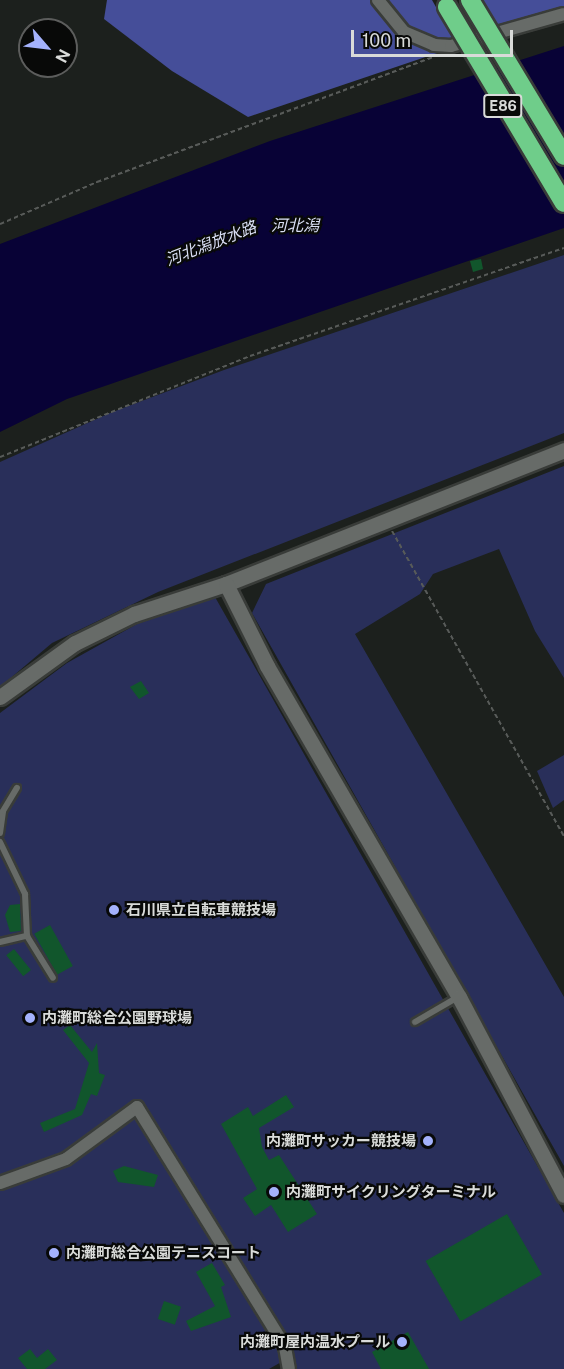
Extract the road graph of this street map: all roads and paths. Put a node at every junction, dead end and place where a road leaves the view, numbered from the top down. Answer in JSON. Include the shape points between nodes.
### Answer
{"nodes":[{"id":1,"x":378,"y":0,"type":"edge"},
{"id":2,"x":470,"y":0,"type":"edge"},
{"id":3,"x":447,"y":7,"type":"dead end"},
{"id":4,"x":564,"y":14,"type":"edge"},
{"id":5,"x":451,"y":46,"type":"junction"},
{"id":6,"x":564,"y":156,"type":"edge"},
{"id":7,"x":564,"y":203,"type":"edge"},
{"id":8,"x":0,"y":224,"type":"edge"},
{"id":9,"x":564,"y":248,"type":"edge"},
{"id":10,"x":564,"y":450,"type":"edge"},
{"id":11,"x":0,"y":457,"type":"edge"},
{"id":12,"x":384,"y":519,"type":"junction"},
{"id":13,"x":226,"y":584,"type":"junction"},
{"id":14,"x":0,"y":697,"type":"edge"},
{"id":15,"x":17,"y":788,"type":"dead end"},
{"id":16,"x":0,"y":833,"type":"edge"},
{"id":17,"x":564,"y":836,"type":"edge"},
{"id":18,"x":0,"y":842,"type":"edge"},
{"id":19,"x":27,"y":936,"type":"junction"},
{"id":20,"x":0,"y":942,"type":"edge"},
{"id":21,"x":53,"y":978,"type":"dead end"},
{"id":22,"x":459,"y":997,"type":"junction"},
{"id":23,"x":415,"y":1022,"type":"dead end"},
{"id":24,"x":0,"y":1184,"type":"edge"},
{"id":25,"x":564,"y":1195,"type":"edge"},
{"id":26,"x":289,"y":1369,"type":"edge"}],
"edges":[{"from":1,"to":5,"type":"street","via":[[404,32],[434,45]]},
{"from":2,"to":6,"type":"highway","number":"E86","bridge":true},
{"from":3,"to":7,"type":"highway","number":"E86","bridge":true},
{"from":4,"to":5,"type":"street"},
{"from":5,"to":8,"type":"path","via":[[439,55],[98,182]]},
{"from":9,"to":11,"type":"path","via":[[250,356]]},
{"from":10,"to":12,"type":"street"},
{"from":12,"to":13,"type":"street"},
{"from":12,"to":17,"type":"path","via":[[434,599]]},
{"from":13,"to":14,"type":"street","via":[[134,614],[85,638]]},
{"from":13,"to":22,"type":"street","via":[[267,666]]},
{"from":15,"to":16,"type":"lane","via":[[3,811]]},
{"from":18,"to":19,"type":"lane","via":[[25,894]]},
{"from":19,"to":20,"type":"lane"},
{"from":19,"to":21,"type":"lane"},
{"from":22,"to":23,"type":"lane"},
{"from":22,"to":25,"type":"street"},
{"from":24,"to":26,"type":"street","via":[[66,1159],[137,1107],[285,1347]]}]}
